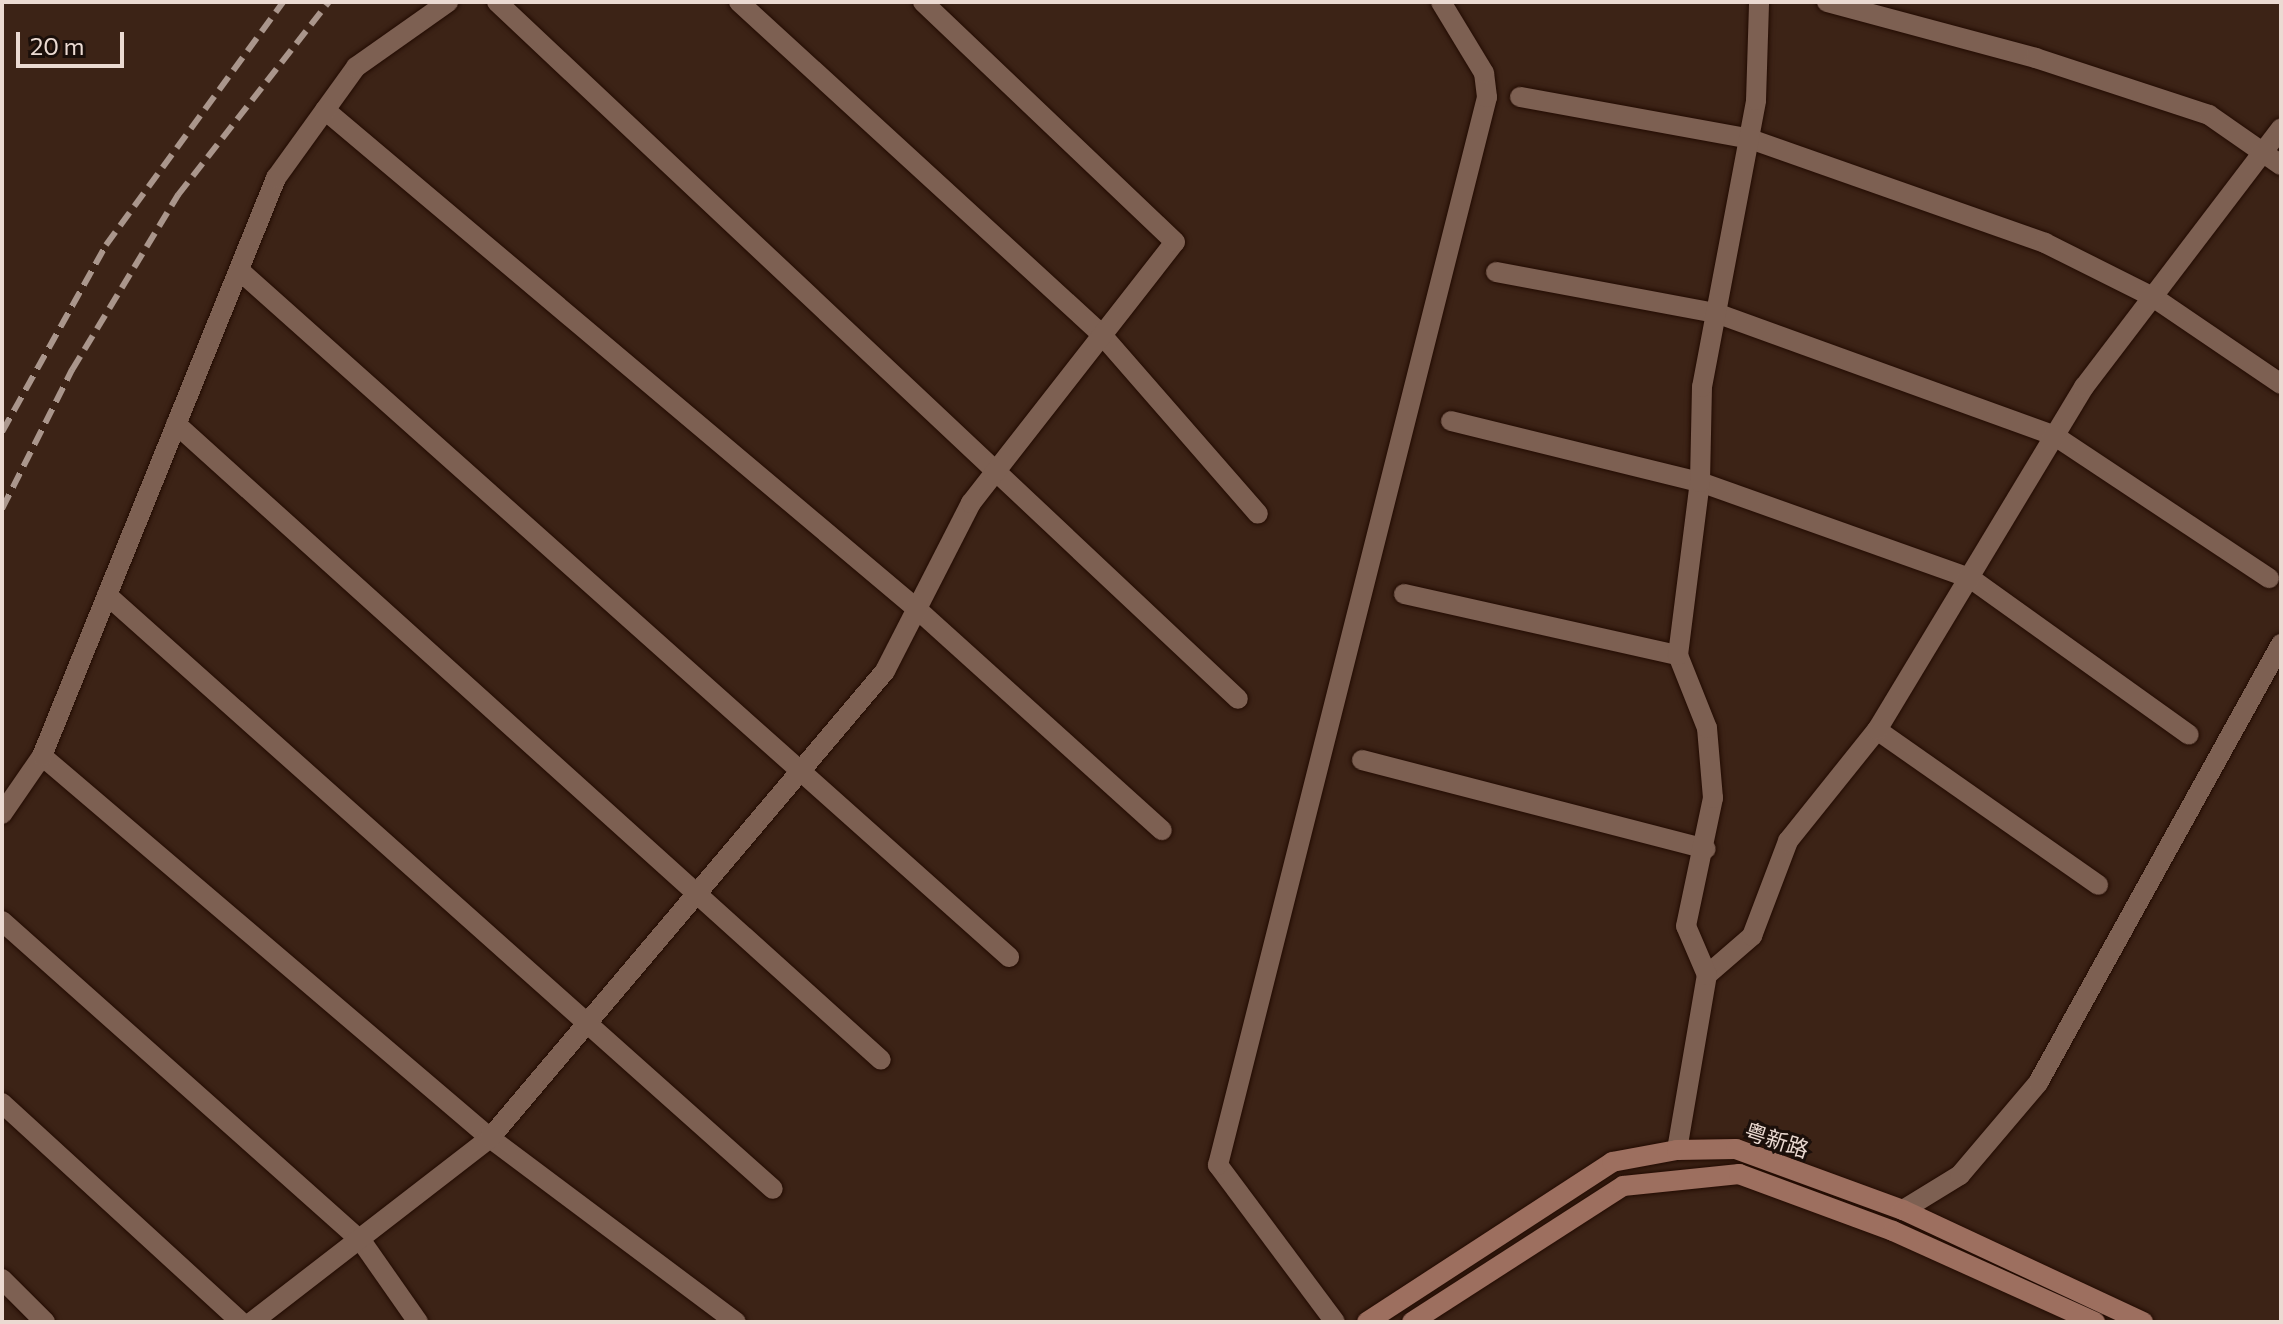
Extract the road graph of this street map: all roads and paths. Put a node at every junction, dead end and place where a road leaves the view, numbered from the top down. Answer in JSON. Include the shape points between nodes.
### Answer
{"nodes":[{"id":1,"x":448,"y":2,"type":"edge"},
{"id":2,"x":497,"y":2,"type":"edge"},
{"id":3,"x":739,"y":2,"type":"edge"},
{"id":4,"x":923,"y":2,"type":"edge"},
{"id":5,"x":1441,"y":2,"type":"edge"},
{"id":6,"x":1759,"y":2,"type":"edge"},
{"id":7,"x":1827,"y":2,"type":"edge"},
{"id":8,"x":1520,"y":97,"type":"dead end"},
{"id":9,"x":325,"y":110,"type":"junction"},
{"id":10,"x":2281,"y":128,"type":"edge"},
{"id":11,"x":1750,"y":139,"type":"junction"},
{"id":12,"x":2264,"y":152,"type":"junction"},
{"id":13,"x":2281,"y":165,"type":"edge"},
{"id":14,"x":239,"y":270,"type":"junction"},
{"id":15,"x":1496,"y":272,"type":"dead end"},
{"id":16,"x":2153,"y":297,"type":"junction"},
{"id":17,"x":1716,"y":313,"type":"junction"},
{"id":18,"x":1102,"y":335,"type":"junction"},
{"id":19,"x":2281,"y":384,"type":"edge"},
{"id":20,"x":1451,"y":421,"type":"dead end"},
{"id":21,"x":176,"y":424,"type":"junction"},
{"id":22,"x":2055,"y":436,"type":"junction"},
{"id":23,"x":996,"y":472,"type":"junction"},
{"id":24,"x":1700,"y":482,"type":"junction"},
{"id":25,"x":1258,"y":514,"type":"dead end"},
{"id":26,"x":1970,"y":578,"type":"junction"},
{"id":27,"x":2269,"y":578,"type":"dead end"},
{"id":28,"x":1404,"y":594,"type":"dead end"},
{"id":29,"x":107,"y":595,"type":"junction"},
{"id":30,"x":917,"y":609,"type":"junction"},
{"id":31,"x":2281,"y":644,"type":"edge"},
{"id":32,"x":1678,"y":655,"type":"junction"},
{"id":33,"x":1238,"y":699,"type":"dead end"},
{"id":34,"x":1877,"y":730,"type":"junction"},
{"id":35,"x":2189,"y":735,"type":"dead end"},
{"id":36,"x":42,"y":756,"type":"junction"},
{"id":37,"x":1362,"y":760,"type":"dead end"},
{"id":38,"x":802,"y":770,"type":"junction"},
{"id":39,"x":2,"y":814,"type":"edge"},
{"id":40,"x":1162,"y":830,"type":"dead end"},
{"id":41,"x":1706,"y":849,"type":"junction"},
{"id":42,"x":2098,"y":885,"type":"dead end"},
{"id":43,"x":696,"y":895,"type":"junction"},
{"id":44,"x":2,"y":921,"type":"edge"},
{"id":45,"x":1009,"y":957,"type":"dead end"},
{"id":46,"x":1707,"y":975,"type":"junction"},
{"id":47,"x":586,"y":1024,"type":"junction"},
{"id":48,"x":881,"y":1060,"type":"dead end"},
{"id":49,"x":2,"y":1103,"type":"edge"},
{"id":50,"x":490,"y":1138,"type":"junction"},
{"id":51,"x":1677,"y":1150,"type":"junction"},
{"id":52,"x":773,"y":1189,"type":"dead end"},
{"id":53,"x":1903,"y":1210,"type":"junction"},
{"id":54,"x":360,"y":1240,"type":"junction"},
{"id":55,"x":2,"y":1279,"type":"edge"},
{"id":56,"x":45,"y":1322,"type":"edge"},
{"id":57,"x":241,"y":1322,"type":"edge"},
{"id":58,"x":252,"y":1322,"type":"edge"},
{"id":59,"x":418,"y":1322,"type":"edge"},
{"id":60,"x":736,"y":1322,"type":"edge"},
{"id":61,"x":1335,"y":1322,"type":"edge"},
{"id":62,"x":1367,"y":1322,"type":"edge"},
{"id":63,"x":1412,"y":1322,"type":"edge"},
{"id":64,"x":2095,"y":1322,"type":"edge"},
{"id":65,"x":2143,"y":1322,"type":"edge"}],
"edges":[{"from":1,"to":9,"type":"street","via":[[356,67]]},
{"from":2,"to":23,"type":"street"},
{"from":3,"to":18,"type":"street"},
{"from":4,"to":18,"type":"street","via":[[1175,242]]},
{"from":5,"to":61,"type":"street","via":[[1484,73],[1487,97],[1218,1165]]},
{"from":6,"to":11,"type":"street"},
{"from":7,"to":12,"type":"street","via":[[2036,58],[2209,115]]},
{"from":8,"to":11,"type":"street"},
{"from":9,"to":14,"type":"street","via":[[276,178]]},
{"from":9,"to":30,"type":"street"},
{"from":10,"to":12,"type":"street"},
{"from":11,"to":16,"type":"street","via":[[2045,243]]},
{"from":11,"to":17,"type":"street"},
{"from":12,"to":13,"type":"street"},
{"from":12,"to":16,"type":"street"},
{"from":14,"to":21,"type":"street"},
{"from":14,"to":38,"type":"street"},
{"from":15,"to":17,"type":"street"},
{"from":16,"to":19,"type":"street"},
{"from":16,"to":22,"type":"street"},
{"from":17,"to":22,"type":"street"},
{"from":17,"to":24,"type":"street","via":[[1702,387]]},
{"from":18,"to":23,"type":"street"},
{"from":18,"to":25,"type":"street"},
{"from":20,"to":24,"type":"street"},
{"from":21,"to":29,"type":"street"},
{"from":21,"to":43,"type":"street"},
{"from":22,"to":26,"type":"street"},
{"from":22,"to":27,"type":"street"},
{"from":23,"to":30,"type":"street","via":[[971,503]]},
{"from":23,"to":33,"type":"street"},
{"from":24,"to":26,"type":"street"},
{"from":24,"to":32,"type":"street"},
{"from":26,"to":34,"type":"street"},
{"from":26,"to":35,"type":"street"},
{"from":28,"to":32,"type":"street"},
{"from":29,"to":36,"type":"street"},
{"from":29,"to":47,"type":"street"},
{"from":30,"to":38,"type":"street","via":[[885,671]]},
{"from":30,"to":40,"type":"street"},
{"from":31,"to":53,"type":"street","via":[[2038,1083],[1960,1175]]},
{"from":32,"to":41,"type":"street","via":[[1707,728],[1713,798]]},
{"from":34,"to":42,"type":"street"},
{"from":34,"to":46,"type":"street","via":[[1788,841],[1752,936]]},
{"from":36,"to":39,"type":"street"},
{"from":36,"to":50,"type":"street"},
{"from":37,"to":41,"type":"street"},
{"from":38,"to":43,"type":"street"},
{"from":38,"to":45,"type":"street"},
{"from":41,"to":46,"type":"street","via":[[1686,926]]},
{"from":43,"to":47,"type":"street"},
{"from":43,"to":48,"type":"street"},
{"from":44,"to":54,"type":"street"},
{"from":46,"to":51,"type":"street"},
{"from":47,"to":50,"type":"street"},
{"from":47,"to":52,"type":"street"},
{"from":49,"to":57,"type":"street"},
{"from":50,"to":54,"type":"street"},
{"from":50,"to":60,"type":"street"},
{"from":51,"to":53,"type":"street","name":"粤新路","via":[[1736,1149]]},
{"from":51,"to":62,"type":"street","name":"粤新路","via":[[1612,1162]]},
{"from":53,"to":65,"type":"street","name":"粤新路"},
{"from":54,"to":58,"type":"street"},
{"from":54,"to":59,"type":"street"},
{"from":55,"to":56,"type":"street"},
{"from":63,"to":64,"type":"street","name":"粤新路","via":[[1623,1186],[1739,1174],[1893,1231]]}]}
